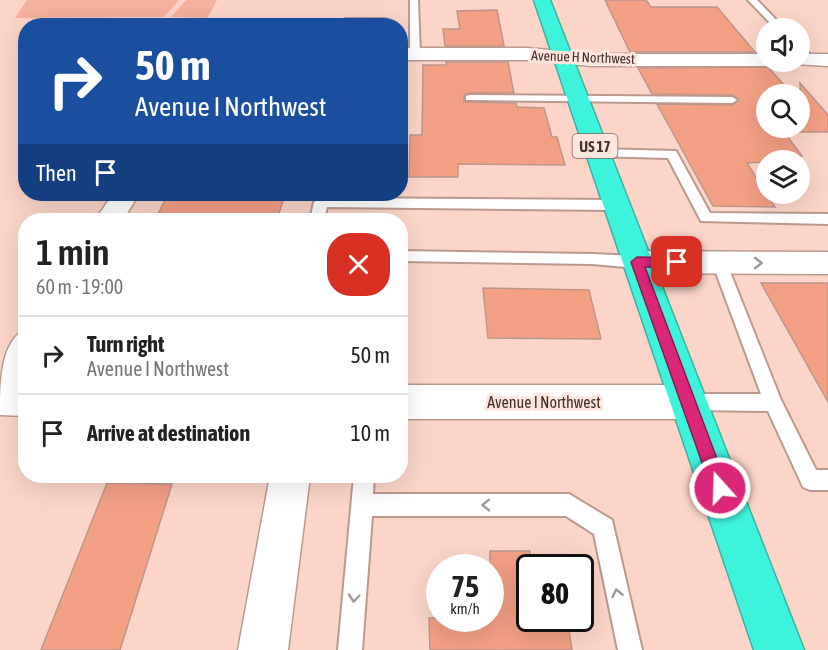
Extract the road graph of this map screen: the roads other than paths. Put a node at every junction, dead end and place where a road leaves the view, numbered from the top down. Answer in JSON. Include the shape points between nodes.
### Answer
{"nodes":[{"id":1,"x":414,"y":0,"type":"edge"},
{"id":2,"x":542,"y":0,"type":"edge"},
{"id":3,"x":752,"y":0,"type":"edge"},
{"id":4,"x":386,"y":11,"type":"dead end"},
{"id":5,"x":385,"y":18,"type":"edge"},
{"id":6,"x":770,"y":18,"type":"edge"},
{"id":7,"x":408,"y":54,"type":"edge"},
{"id":8,"x":563,"y":57,"type":"junction"},
{"id":9,"x":756,"y":60,"type":"edge"},
{"id":10,"x":470,"y":98,"type":"dead end"},
{"id":11,"x":578,"y":98,"type":"junction"},
{"id":12,"x":732,"y":100,"type":"dead end"},
{"id":13,"x":598,"y":153,"type":"junction"},
{"id":14,"x":616,"y":205,"type":"junction"},
{"id":15,"x":319,"y":213,"type":"edge"},
{"id":16,"x":828,"y":219,"type":"edge"},
{"id":17,"x":408,"y":256,"type":"edge"},
{"id":18,"x":637,"y":262,"type":"junction"},
{"id":19,"x":719,"y":262,"type":"junction"},
{"id":20,"x":828,"y":263,"type":"edge"},
{"id":21,"x":18,"y":355,"type":"edge"},
{"id":22,"x":0,"y":381,"type":"edge"},
{"id":23,"x":0,"y":398,"type":"edge"},
{"id":24,"x":18,"y":399,"type":"edge"},
{"id":25,"x":408,"y":402,"type":"edge"},
{"id":26,"x":688,"y":402,"type":"junction"},
{"id":27,"x":773,"y":402,"type":"junction"},
{"id":28,"x":828,"y":480,"type":"edge"},
{"id":29,"x":289,"y":483,"type":"edge"},
{"id":30,"x":364,"y":483,"type":"edge"},
{"id":31,"x":362,"y":505,"type":"junction"},
{"id":32,"x":263,"y":650,"type":"edge"},
{"id":33,"x":350,"y":650,"type":"edge"},
{"id":34,"x":630,"y":650,"type":"edge"},
{"id":35,"x":779,"y":650,"type":"edge"}],
"edges":[{"from":1,"to":7,"type":"lane"},
{"from":2,"to":8,"type":"highway","number":"US 17"},
{"from":3,"to":6,"type":"lane"},
{"from":4,"to":5,"type":"lane"},
{"from":7,"to":8,"type":"street","name":"Avenue H Northwest"},
{"from":8,"to":9,"type":"street","name":"Avenue H Northwest"},
{"from":8,"to":11,"type":"highway","number":"US 17"},
{"from":10,"to":11,"type":"lane"},
{"from":11,"to":12,"type":"lane"},
{"from":11,"to":13,"type":"highway","number":"US 17"},
{"from":13,"to":14,"type":"highway","number":"US 17"},
{"from":13,"to":16,"type":"lane","via":[[672,154],[705,218]]},
{"from":14,"to":15,"type":"lane","via":[[321,202]]},
{"from":14,"to":18,"type":"highway","number":"US 17"},
{"from":17,"to":18,"type":"lane"},
{"from":18,"to":19,"type":"street"},
{"from":18,"to":26,"type":"highway","number":"US 17"},
{"from":19,"to":20,"type":"street","one_way":true},
{"from":19,"to":27,"type":"lane"},
{"from":21,"to":22,"type":"street"},
{"from":23,"to":24,"type":"street"},
{"from":25,"to":26,"type":"street","name":"Avenue I Northwest"},
{"from":26,"to":27,"type":"lane"},
{"from":26,"to":35,"type":"highway","number":"US 17"},
{"from":27,"to":28,"type":"lane","via":[[810,480]]},
{"from":29,"to":32,"type":"street"},
{"from":30,"to":31,"type":"lane"},
{"from":31,"to":33,"type":"lane","one_way":true},
{"from":34,"to":31,"type":"lane","one_way":true,"via":[[603,528],[569,505]]}]}
